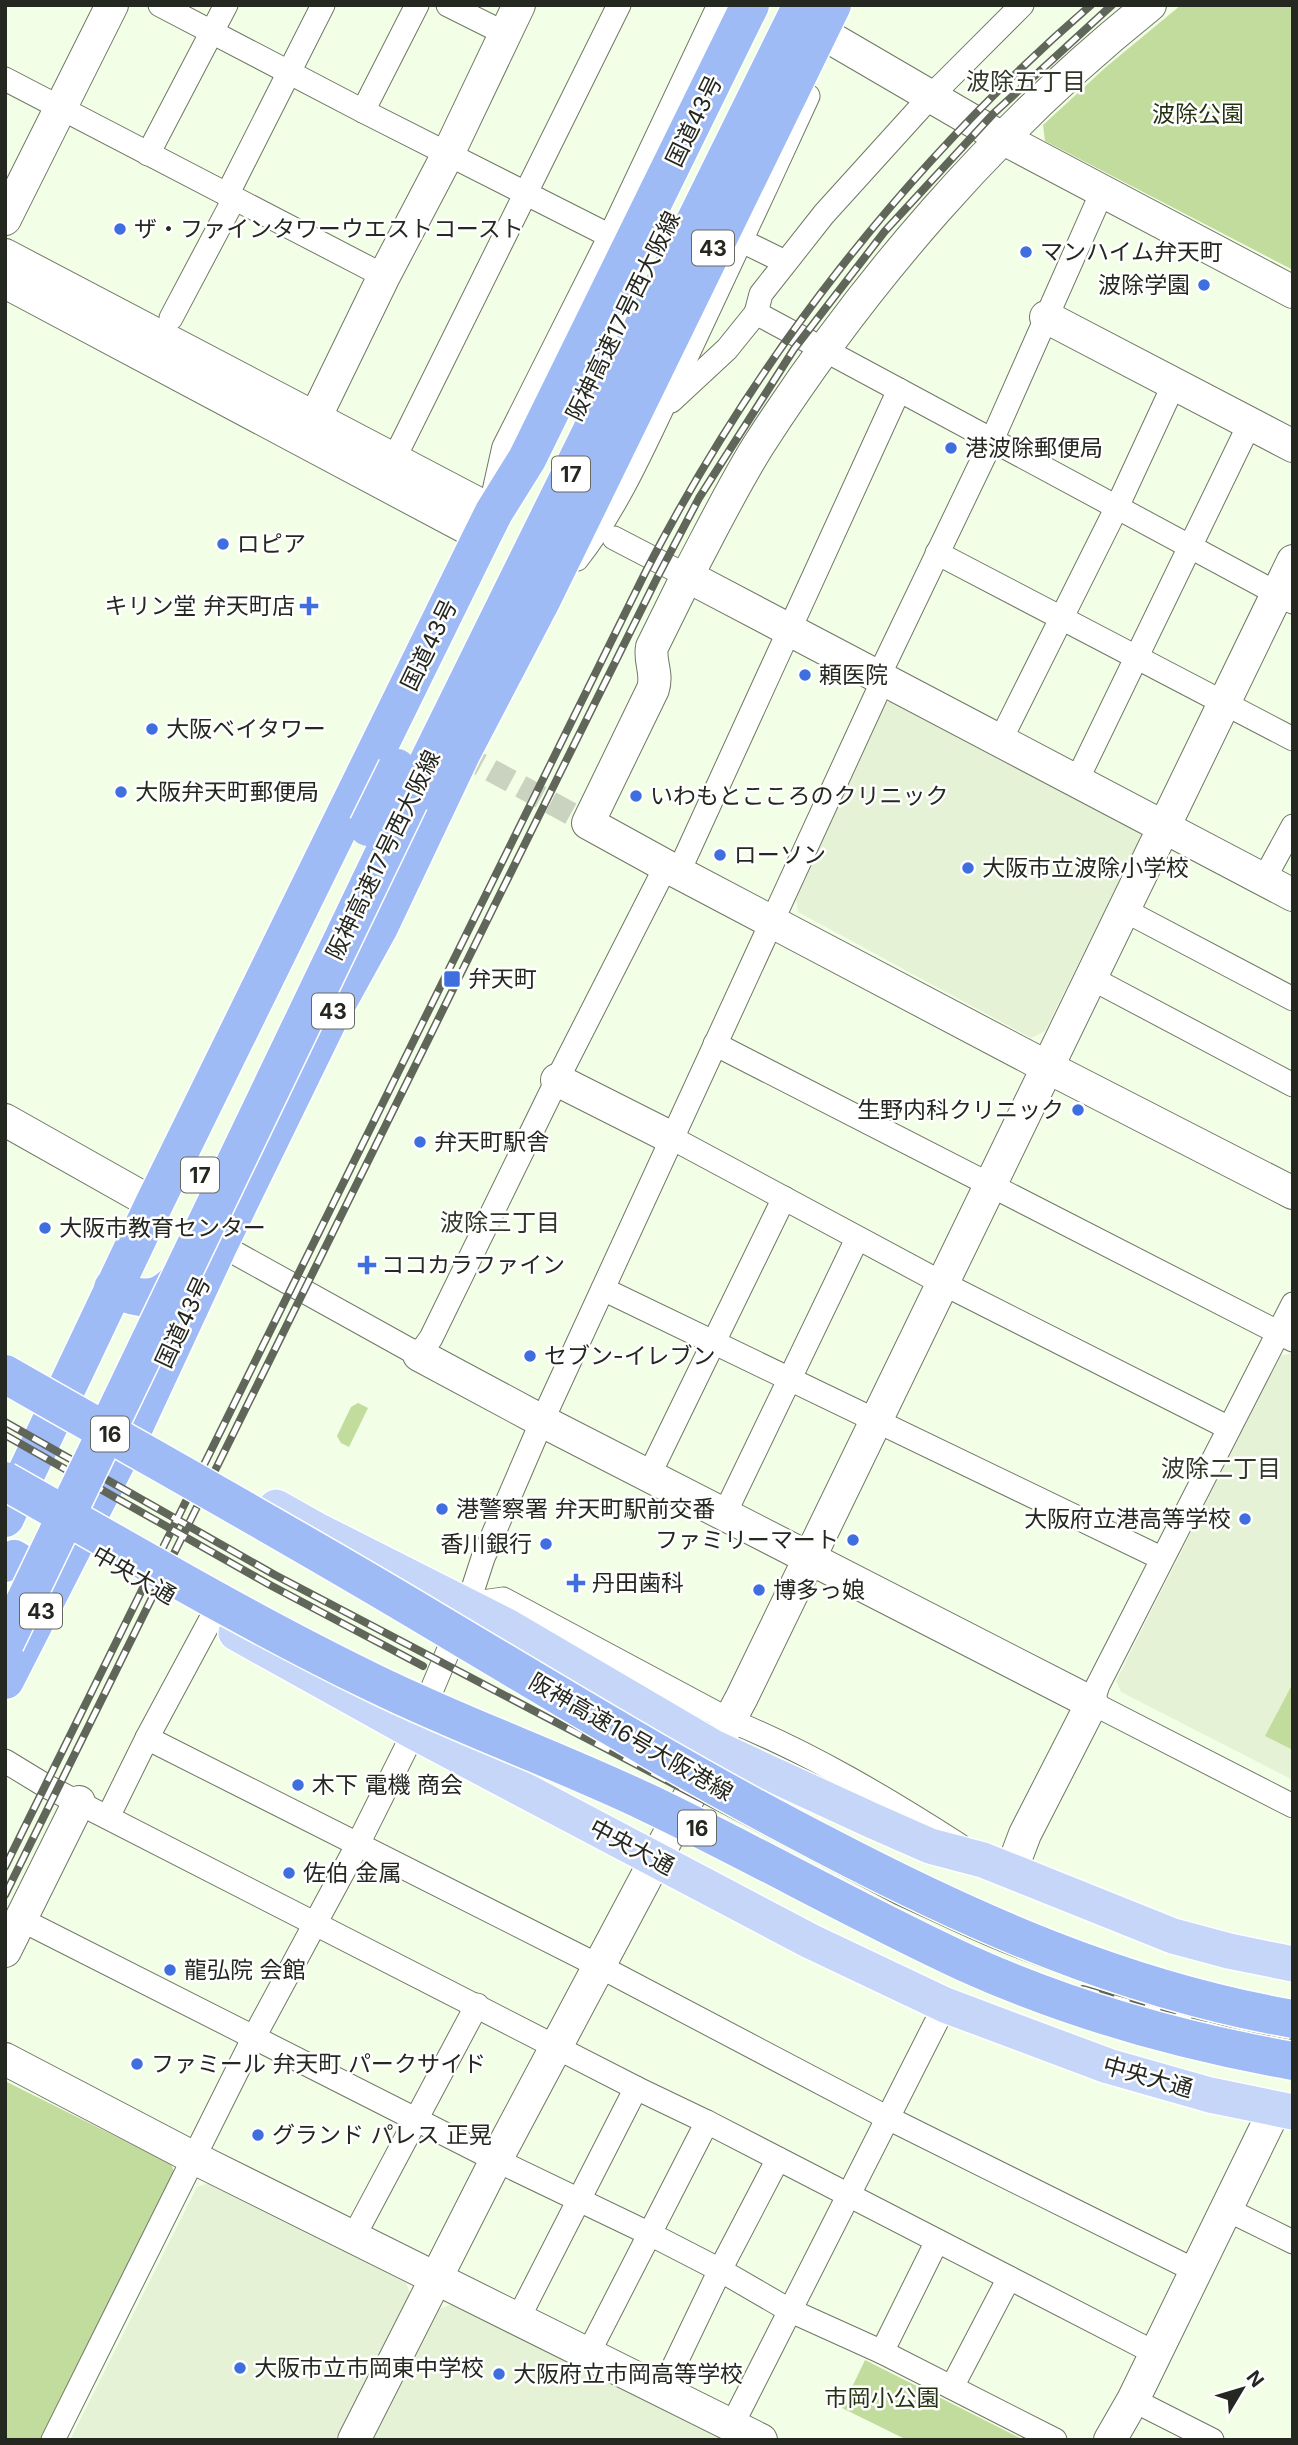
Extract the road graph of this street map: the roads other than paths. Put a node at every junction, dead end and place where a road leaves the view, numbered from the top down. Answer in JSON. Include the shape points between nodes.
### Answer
{"nodes":[{"id":1,"x":112,"y":5,"type":"edge"},
{"id":2,"x":160,"y":5,"type":"edge"},
{"id":3,"x":226,"y":5,"type":"edge"},
{"id":4,"x":323,"y":5,"type":"edge"},
{"id":5,"x":417,"y":5,"type":"edge"},
{"id":6,"x":448,"y":5,"type":"edge"},
{"id":7,"x":519,"y":5,"type":"edge"},
{"id":8,"x":619,"y":5,"type":"edge"},
{"id":9,"x":724,"y":5,"type":"edge"},
{"id":10,"x":750,"y":5,"type":"edge"},
{"id":11,"x":777,"y":5,"type":"edge"},
{"id":12,"x":802,"y":5,"type":"edge"},
{"id":13,"x":853,"y":5,"type":"edge"},
{"id":14,"x":1022,"y":5,"type":"edge"},
{"id":15,"x":1150,"y":5,"type":"edge"},
{"id":16,"x":833,"y":22,"type":"edge"},
{"id":17,"x":211,"y":33,"type":"junction"},
{"id":18,"x":504,"y":33,"type":"junction"},
{"id":19,"x":290,"y":74,"type":"junction"},
{"id":20,"x":5,"y":79,"type":"edge"},
{"id":21,"x":930,"y":97,"type":"junction"},
{"id":22,"x":61,"y":109,"type":"junction"},
{"id":23,"x":363,"y":111,"type":"junction"},
{"id":24,"x":1002,"y":138,"type":"junction"},
{"id":25,"x":719,"y":145,"type":"junction"},
{"id":26,"x":148,"y":154,"type":"junction"},
{"id":27,"x":448,"y":154,"type":"junction"},
{"id":28,"x":1102,"y":192,"type":"junction"},
{"id":29,"x":526,"y":194,"type":"junction"},
{"id":30,"x":231,"y":197,"type":"junction"},
{"id":31,"x":5,"y":219,"type":"edge"},
{"id":32,"x":614,"y":238,"type":"junction"},
{"id":33,"x":742,"y":242,"type":"junction"},
{"id":34,"x":5,"y":255,"type":"edge"},
{"id":35,"x":785,"y":262,"type":"junction"},
{"id":36,"x":384,"y":276,"type":"junction"},
{"id":37,"x":5,"y":282,"type":"edge"},
{"id":38,"x":1293,"y":292,"type":"edge"},
{"id":39,"x":756,"y":313,"type":"junction"},
{"id":40,"x":1046,"y":317,"type":"junction"},
{"id":41,"x":171,"y":318,"type":"dead end"},
{"id":42,"x":825,"y":349,"type":"junction"},
{"id":43,"x":1174,"y":384,"type":"junction"},
{"id":44,"x":899,"y":390,"type":"junction"},
{"id":45,"x":662,"y":409,"type":"junction"},
{"id":46,"x":315,"y":418,"type":"junction"},
{"id":47,"x":1250,"y":423,"type":"junction"},
{"id":48,"x":992,"y":440,"type":"junction"},
{"id":49,"x":1293,"y":446,"type":"edge"},
{"id":50,"x":394,"y":459,"type":"junction"},
{"id":51,"x":1117,"y":507,"type":"junction"},
{"id":52,"x":488,"y":524,"type":"junction"},
{"id":53,"x":614,"y":538,"type":"dead end"},
{"id":54,"x":1191,"y":547,"type":"junction"},
{"id":55,"x":937,"y":553,"type":"junction"},
{"id":56,"x":1293,"y":561,"type":"edge"},
{"id":57,"x":687,"y":576,"type":"junction"},
{"id":58,"x":1285,"y":598,"type":"edge"},
{"id":59,"x":542,"y":599,"type":"junction"},
{"id":60,"x":1062,"y":618,"type":"junction"},
{"id":61,"x":790,"y":630,"type":"junction"},
{"id":62,"x":1138,"y":658,"type":"junction"},
{"id":63,"x":884,"y":678,"type":"junction"},
{"id":64,"x":1224,"y":703,"type":"junction"},
{"id":65,"x":1001,"y":739,"type":"junction"},
{"id":66,"x":1293,"y":739,"type":"edge"},
{"id":67,"x":1077,"y":780,"type":"junction"},
{"id":68,"x":1293,"y":826,"type":"edge"},
{"id":69,"x":1164,"y":827,"type":"junction"},
{"id":70,"x":416,"y":850,"type":"junction"},
{"id":71,"x":672,"y":869,"type":"junction"},
{"id":72,"x":1264,"y":879,"type":"junction"},
{"id":73,"x":1293,"y":895,"type":"edge"},
{"id":74,"x":1124,"y":909,"type":"junction"},
{"id":75,"x":773,"y":921,"type":"junction"},
{"id":76,"x":1091,"y":978,"type":"junction"},
{"id":77,"x":1293,"y":999,"type":"edge"},
{"id":78,"x":715,"y":1044,"type":"junction"},
{"id":79,"x":1047,"y":1067,"type":"junction"},
{"id":80,"x":557,"y":1080,"type":"junction"},
{"id":81,"x":1293,"y":1085,"type":"edge"},
{"id":82,"x":5,"y":1120,"type":"edge"},
{"id":83,"x":672,"y":1138,"type":"junction"},
{"id":84,"x":988,"y":1186,"type":"junction"},
{"id":85,"x":1293,"y":1192,"type":"edge"},
{"id":86,"x":784,"y":1198,"type":"junction"},
{"id":87,"x":154,"y":1204,"type":"junction"},
{"id":88,"x":857,"y":1239,"type":"junction"},
{"id":89,"x":219,"y":1244,"type":"junction"},
{"id":90,"x":942,"y":1283,"type":"junction"},
{"id":91,"x":113,"y":1288,"type":"junction"},
{"id":92,"x":603,"y":1289,"type":"junction"},
{"id":93,"x":1293,"y":1304,"type":"edge"},
{"id":94,"x":1285,"y":1336,"type":"edge"},
{"id":95,"x":713,"y":1340,"type":"junction"},
{"id":96,"x":419,"y":1355,"type":"junction"},
{"id":97,"x":5,"y":1357,"type":"edge"},
{"id":98,"x":5,"y":1374,"type":"edge"},
{"id":99,"x":790,"y":1381,"type":"junction"},
{"id":100,"x":64,"y":1390,"type":"junction"},
{"id":101,"x":542,"y":1421,"type":"junction"},
{"id":102,"x":876,"y":1421,"type":"junction"},
{"id":103,"x":134,"y":1427,"type":"junction"},
{"id":104,"x":1229,"y":1428,"type":"junction"},
{"id":105,"x":649,"y":1475,"type":"junction"},
{"id":106,"x":215,"y":1495,"type":"junction"},
{"id":107,"x":7,"y":1501,"type":"edge"},
{"id":108,"x":725,"y":1513,"type":"junction"},
{"id":109,"x":77,"y":1541,"type":"junction"},
{"id":110,"x":119,"y":1546,"type":"junction"},
{"id":111,"x":810,"y":1558,"type":"junction"},
{"id":112,"x":1161,"y":1558,"type":"junction"},
{"id":113,"x":5,"y":1563,"type":"edge"},
{"id":114,"x":5,"y":1583,"type":"edge"},
{"id":115,"x":468,"y":1604,"type":"junction"},
{"id":116,"x":211,"y":1619,"type":"junction"},
{"id":117,"x":20,"y":1634,"type":"edge"},
{"id":118,"x":5,"y":1680,"type":"edge"},
{"id":119,"x":1092,"y":1703,"type":"junction"},
{"id":120,"x":414,"y":1732,"type":"junction"},
{"id":121,"x":722,"y":1734,"type":"junction"},
{"id":122,"x":147,"y":1738,"type":"junction"},
{"id":123,"x":5,"y":1761,"type":"edge"},
{"id":124,"x":79,"y":1802,"type":"junction"},
{"id":125,"x":1293,"y":1806,"type":"edge"},
{"id":126,"x":108,"y":1817,"type":"junction"},
{"id":127,"x":358,"y":1844,"type":"junction"},
{"id":128,"x":655,"y":1859,"type":"junction"},
{"id":129,"x":997,"y":1866,"type":"junction"},
{"id":130,"x":20,"y":1919,"type":"junction"},
{"id":131,"x":314,"y":1923,"type":"junction"},
{"id":132,"x":5,"y":1951,"type":"edge"},
{"id":133,"x":1293,"y":1964,"type":"edge"},
{"id":134,"x":599,"y":1966,"type":"junction"},
{"id":135,"x":1293,"y":1998,"type":"edge"},
{"id":136,"x":477,"y":2005,"type":"junction"},
{"id":137,"x":945,"y":2005,"type":"junction"},
{"id":138,"x":1293,"y":2019,"type":"edge"},
{"id":139,"x":254,"y":2037,"type":"junction"},
{"id":140,"x":557,"y":2046,"type":"junction"},
{"id":141,"x":5,"y":2059,"type":"edge"},
{"id":142,"x":1293,"y":2061,"type":"edge"},
{"id":143,"x":636,"y":2088,"type":"junction"},
{"id":144,"x":1287,"y":2100,"type":"edge"},
{"id":145,"x":886,"y":2117,"type":"junction"},
{"id":146,"x":415,"y":2119,"type":"junction"},
{"id":147,"x":707,"y":2122,"type":"junction"},
{"id":148,"x":194,"y":2158,"type":"junction"},
{"id":149,"x":778,"y":2159,"type":"junction"},
{"id":150,"x":496,"y":2160,"type":"junction"},
{"id":151,"x":847,"y":2195,"type":"junction"},
{"id":152,"x":580,"y":2201,"type":"junction"},
{"id":153,"x":1226,"y":2209,"type":"junction"},
{"id":154,"x":650,"y":2234,"type":"junction"},
{"id":155,"x":354,"y":2236,"type":"junction"},
{"id":156,"x":937,"y":2241,"type":"junction"},
{"id":157,"x":1293,"y":2242,"type":"edge"},
{"id":158,"x":720,"y":2270,"type":"junction"},
{"id":159,"x":1196,"y":2271,"type":"junction"},
{"id":160,"x":435,"y":2277,"type":"junction"},
{"id":161,"x":1009,"y":2278,"type":"junction"},
{"id":162,"x":789,"y":2310,"type":"junction"},
{"id":163,"x":518,"y":2319,"type":"junction"},
{"id":164,"x":882,"y":2352,"type":"junction"},
{"id":165,"x":588,"y":2354,"type":"junction"},
{"id":166,"x":1155,"y":2354,"type":"junction"},
{"id":167,"x":952,"y":2387,"type":"junction"},
{"id":168,"x":662,"y":2391,"type":"junction"},
{"id":169,"x":1133,"y":2400,"type":"junction"},
{"id":170,"x":732,"y":2425,"type":"junction"},
{"id":171,"x":53,"y":2440,"type":"edge"},
{"id":172,"x":354,"y":2440,"type":"edge"},
{"id":173,"x":761,"y":2440,"type":"edge"},
{"id":174,"x":1055,"y":2440,"type":"edge"},
{"id":175,"x":1110,"y":2440,"type":"edge"},
{"id":176,"x":1212,"y":2440,"type":"edge"}],
"edges":[{"from":1,"to":22,"type":"street"},
{"from":2,"to":17,"type":"street"},
{"from":3,"to":17,"type":"street"},
{"from":4,"to":19,"type":"street"},
{"from":5,"to":23,"type":"street"},
{"from":6,"to":18,"type":"street"},
{"from":7,"to":18,"type":"street"},
{"from":8,"to":29,"type":"street"},
{"from":9,"to":32,"type":"street"},
{"from":10,"to":52,"type":"highway","name":"国道43号","via":[[527,459]]},
{"from":11,"to":25,"type":"highway","number":"17"},
{"from":12,"to":25,"type":"highway","number":"17"},
{"from":13,"to":16,"type":"street"},
{"from":14,"to":21,"type":"street"},
{"from":15,"to":24,"type":"street"},
{"from":16,"to":21,"type":"street"},
{"from":16,"to":33,"type":"street"},
{"from":16,"to":59,"type":"highway","name":"国道43号","number":"43","via":[[744,189]]},
{"from":17,"to":19,"type":"street"},
{"from":17,"to":26,"type":"street"},
{"from":18,"to":27,"type":"street"},
{"from":19,"to":23,"type":"street"},
{"from":19,"to":30,"type":"street"},
{"from":20,"to":22,"type":"street"},
{"from":21,"to":24,"type":"street"},
{"from":21,"to":35,"type":"street"},
{"from":22,"to":26,"type":"street"},
{"from":22,"to":31,"type":"street"},
{"from":23,"to":27,"type":"street"},
{"from":24,"to":28,"type":"street"},
{"from":24,"to":42,"type":"street","via":[[896,257]]},
{"from":25,"to":114,"type":"highway","name":"阪神高速17号西大阪線","number":"17","bridge":true,"via":[[579,405],[307,950]]},
{"from":25,"to":117,"type":"highway","name":"阪神高速17号西大阪線","number":"17","bridge":true,"via":[[409,801],[386,894],[320,1030],[235,1161]]},
{"from":26,"to":30,"type":"street"},
{"from":27,"to":29,"type":"street"},
{"from":27,"to":36,"type":"street"},
{"from":28,"to":38,"type":"street"},
{"from":28,"to":40,"type":"street"},
{"from":29,"to":32,"type":"street"},
{"from":29,"to":50,"type":"street"},
{"from":30,"to":36,"type":"street"},
{"from":30,"to":41,"type":"street"},
{"from":32,"to":52,"type":"street","via":[[508,449]]},
{"from":33,"to":35,"type":"street"},
{"from":33,"to":45,"type":"street"},
{"from":34,"to":46,"type":"street"},
{"from":35,"to":39,"type":"street","via":[[761,294]]},
{"from":36,"to":46,"type":"street"},
{"from":37,"to":52,"type":"street"},
{"from":39,"to":42,"type":"street"},
{"from":39,"to":45,"type":"street","via":[[727,349]]},
{"from":40,"to":43,"type":"street"},
{"from":40,"to":48,"type":"street"},
{"from":42,"to":44,"type":"street"},
{"from":42,"to":57,"type":"street","via":[[757,447]]},
{"from":43,"to":47,"type":"street"},
{"from":43,"to":51,"type":"street"},
{"from":44,"to":48,"type":"street"},
{"from":44,"to":61,"type":"street"},
{"from":45,"to":59,"type":"street","via":[[591,542]]},
{"from":46,"to":50,"type":"street"},
{"from":47,"to":49,"type":"street"},
{"from":47,"to":54,"type":"street"},
{"from":48,"to":51,"type":"street"},
{"from":48,"to":55,"type":"street"},
{"from":50,"to":52,"type":"street"},
{"from":51,"to":54,"type":"street"},
{"from":51,"to":60,"type":"street"},
{"from":52,"to":87,"type":"highway","name":"国道43号"},
{"from":53,"to":57,"type":"street"},
{"from":54,"to":58,"type":"street"},
{"from":54,"to":62,"type":"street"},
{"from":55,"to":60,"type":"street"},
{"from":55,"to":63,"type":"street","via":[[884,665]]},
{"from":56,"to":58,"type":"street"},
{"from":57,"to":61,"type":"street"},
{"from":57,"to":71,"type":"street","via":[[652,647],[653,689],[588,823]]},
{"from":58,"to":64,"type":"street"},
{"from":59,"to":70,"type":"highway","name":"国道43号","number":"43"},
{"from":60,"to":62,"type":"street"},
{"from":60,"to":65,"type":"street"},
{"from":61,"to":63,"type":"street"},
{"from":61,"to":71,"type":"street"},
{"from":62,"to":64,"type":"street"},
{"from":62,"to":67,"type":"street"},
{"from":63,"to":65,"type":"street"},
{"from":63,"to":75,"type":"street"},
{"from":64,"to":66,"type":"street"},
{"from":64,"to":69,"type":"street"},
{"from":65,"to":67,"type":"street"},
{"from":67,"to":69,"type":"street"},
{"from":68,"to":72,"type":"street"},
{"from":69,"to":72,"type":"street"},
{"from":69,"to":74,"type":"street"},
{"from":70,"to":89,"type":"highway","name":"国道43号","number":"43"},
{"from":70,"to":91,"type":"highway","name":"国道43号","via":[[370,904],[198,1252],[176,1284],[152,1298],[132,1297]]},
{"from":71,"to":75,"type":"street"},
{"from":71,"to":80,"type":"street"},
{"from":72,"to":73,"type":"street"},
{"from":74,"to":76,"type":"street"},
{"from":74,"to":77,"type":"street"},
{"from":75,"to":78,"type":"street"},
{"from":75,"to":79,"type":"street"},
{"from":76,"to":79,"type":"street"},
{"from":76,"to":81,"type":"street"},
{"from":78,"to":83,"type":"street"},
{"from":78,"to":84,"type":"street"},
{"from":79,"to":84,"type":"street"},
{"from":79,"to":85,"type":"street"},
{"from":80,"to":83,"type":"street"},
{"from":80,"to":96,"type":"street"},
{"from":82,"to":87,"type":"street"},
{"from":83,"to":86,"type":"street"},
{"from":83,"to":92,"type":"street"},
{"from":84,"to":90,"type":"street"},
{"from":84,"to":94,"type":"street"},
{"from":86,"to":88,"type":"street"},
{"from":86,"to":95,"type":"street"},
{"from":87,"to":91,"type":"highway","name":"国道43号"},
{"from":88,"to":90,"type":"street"},
{"from":88,"to":99,"type":"street"},
{"from":89,"to":96,"type":"street"},
{"from":89,"to":103,"type":"highway","name":"国道43号","number":"43"},
{"from":90,"to":102,"type":"street"},
{"from":90,"to":104,"type":"street"},
{"from":91,"to":100,"type":"highway","name":"国道43号"},
{"from":92,"to":95,"type":"street"},
{"from":92,"to":101,"type":"street"},
{"from":93,"to":94,"type":"street"},
{"from":94,"to":104,"type":"street"},
{"from":95,"to":99,"type":"street"},
{"from":95,"to":105,"type":"street"},
{"from":96,"to":101,"type":"street"},
{"from":97,"to":100,"type":"main road"},
{"from":98,"to":106,"type":"highway","name":"阪神高速16号大阪港線","number":"16","bridge":true},
{"from":99,"to":102,"type":"street"},
{"from":99,"to":108,"type":"street"},
{"from":100,"to":103,"type":"main road"},
{"from":100,"to":107,"type":"highway","name":"国道43号"},
{"from":101,"to":105,"type":"street"},
{"from":101,"to":115,"type":"street"},
{"from":102,"to":111,"type":"street"},
{"from":102,"to":112,"type":"street"},
{"from":103,"to":109,"type":"highway","name":"国道43号","number":"43"},
{"from":103,"to":115,"type":"main road","via":[[315,1529]]},
{"from":104,"to":112,"type":"street"},
{"from":105,"to":108,"type":"street"},
{"from":106,"to":135,"type":"highway","bridge":true,"via":[[309,1532],[443,1599],[651,1724],[963,1892],[1139,1962],[1201,1981]]},
{"from":106,"to":138,"type":"highway","name":"阪神高速16号大阪港線","number":"16","bridge":true,"via":[[642,1746],[931,1899],[1031,1943],[1135,1981]]},
{"from":107,"to":109,"type":"main road","name":"中央大通"},
{"from":107,"to":110,"type":"highway","name":"阪神高速16号大阪港線","number":"16","bridge":true},
{"from":108,"to":111,"type":"street"},
{"from":109,"to":116,"type":"main road","name":"中央大通"},
{"from":109,"to":117,"type":"highway","name":"国道43号","number":"43"},
{"from":110,"to":142,"type":"highway","name":"阪神高速16号大阪港線","number":"16","bridge":true,"via":[[350,1672],[650,1804],[968,1963],[1109,2017],[1234,2051]]},
{"from":110,"to":144,"type":"highway","bridge":true,"via":[[444,1742],[645,1830],[949,1974],[1009,1998],[1186,2053]]},
{"from":111,"to":119,"type":"street"},
{"from":111,"to":121,"type":"street"},
{"from":112,"to":119,"type":"street"},
{"from":113,"to":117,"type":"highway","via":[[14,1559],[38,1574],[41,1595]]},
{"from":115,"to":120,"type":"street"},
{"from":115,"to":121,"type":"main road"},
{"from":116,"to":120,"type":"main road","name":"中央大通"},
{"from":116,"to":122,"type":"street"},
{"from":117,"to":118,"type":"highway","name":"国道43号","number":"43"},
{"from":119,"to":125,"type":"street"},
{"from":119,"to":129,"type":"street","via":[[1025,1834]]},
{"from":120,"to":127,"type":"street"},
{"from":120,"to":128,"type":"main road","name":"中央大通"},
{"from":121,"to":128,"type":"street"},
{"from":121,"to":129,"type":"main road","via":[[930,1846]]},
{"from":122,"to":126,"type":"street"},
{"from":122,"to":127,"type":"street"},
{"from":123,"to":124,"type":"street"},
{"from":124,"to":126,"type":"street"},
{"from":124,"to":130,"type":"street"},
{"from":126,"to":131,"type":"street"},
{"from":127,"to":131,"type":"street"},
{"from":127,"to":134,"type":"street"},
{"from":128,"to":134,"type":"street"},
{"from":128,"to":137,"type":"main road","name":"中央大通","via":[[810,1941]]},
{"from":129,"to":133,"type":"main road","via":[[1173,1936]]},
{"from":130,"to":132,"type":"street"},
{"from":130,"to":139,"type":"street"},
{"from":131,"to":136,"type":"street"},
{"from":131,"to":139,"type":"street"},
{"from":134,"to":140,"type":"street"},
{"from":134,"to":145,"type":"street"},
{"from":136,"to":140,"type":"street"},
{"from":136,"to":146,"type":"street"},
{"from":137,"to":144,"type":"main road","name":"中央大通","via":[[1108,2066],[1210,2095]]},
{"from":137,"to":145,"type":"street"},
{"from":139,"to":146,"type":"street"},
{"from":139,"to":148,"type":"street"},
{"from":140,"to":143,"type":"street"},
{"from":140,"to":150,"type":"street"},
{"from":141,"to":148,"type":"street"},
{"from":143,"to":147,"type":"street"},
{"from":143,"to":152,"type":"street"},
{"from":144,"to":153,"type":"street"},
{"from":145,"to":151,"type":"street"},
{"from":145,"to":159,"type":"street"},
{"from":146,"to":150,"type":"street"},
{"from":146,"to":155,"type":"street"},
{"from":147,"to":149,"type":"street"},
{"from":147,"to":154,"type":"street"},
{"from":148,"to":155,"type":"street"},
{"from":148,"to":171,"type":"street"},
{"from":149,"to":151,"type":"street"},
{"from":149,"to":158,"type":"street"},
{"from":150,"to":152,"type":"street"},
{"from":150,"to":160,"type":"street"},
{"from":151,"to":156,"type":"street"},
{"from":151,"to":162,"type":"street"},
{"from":152,"to":154,"type":"street"},
{"from":152,"to":163,"type":"street"},
{"from":153,"to":157,"type":"street"},
{"from":153,"to":159,"type":"street"},
{"from":154,"to":158,"type":"street"},
{"from":154,"to":165,"type":"street"},
{"from":155,"to":160,"type":"street"},
{"from":156,"to":161,"type":"street"},
{"from":156,"to":164,"type":"street"},
{"from":158,"to":162,"type":"street"},
{"from":158,"to":168,"type":"street"},
{"from":159,"to":166,"type":"street"},
{"from":160,"to":163,"type":"street"},
{"from":160,"to":172,"type":"street"},
{"from":161,"to":166,"type":"street"},
{"from":161,"to":167,"type":"street"},
{"from":162,"to":164,"type":"street"},
{"from":162,"to":170,"type":"street"},
{"from":163,"to":165,"type":"street"},
{"from":164,"to":167,"type":"street"},
{"from":165,"to":168,"type":"street"},
{"from":166,"to":169,"type":"street"},
{"from":167,"to":174,"type":"street"},
{"from":168,"to":170,"type":"street"},
{"from":169,"to":175,"type":"street"},
{"from":169,"to":176,"type":"street"},
{"from":170,"to":173,"type":"street"}]}
